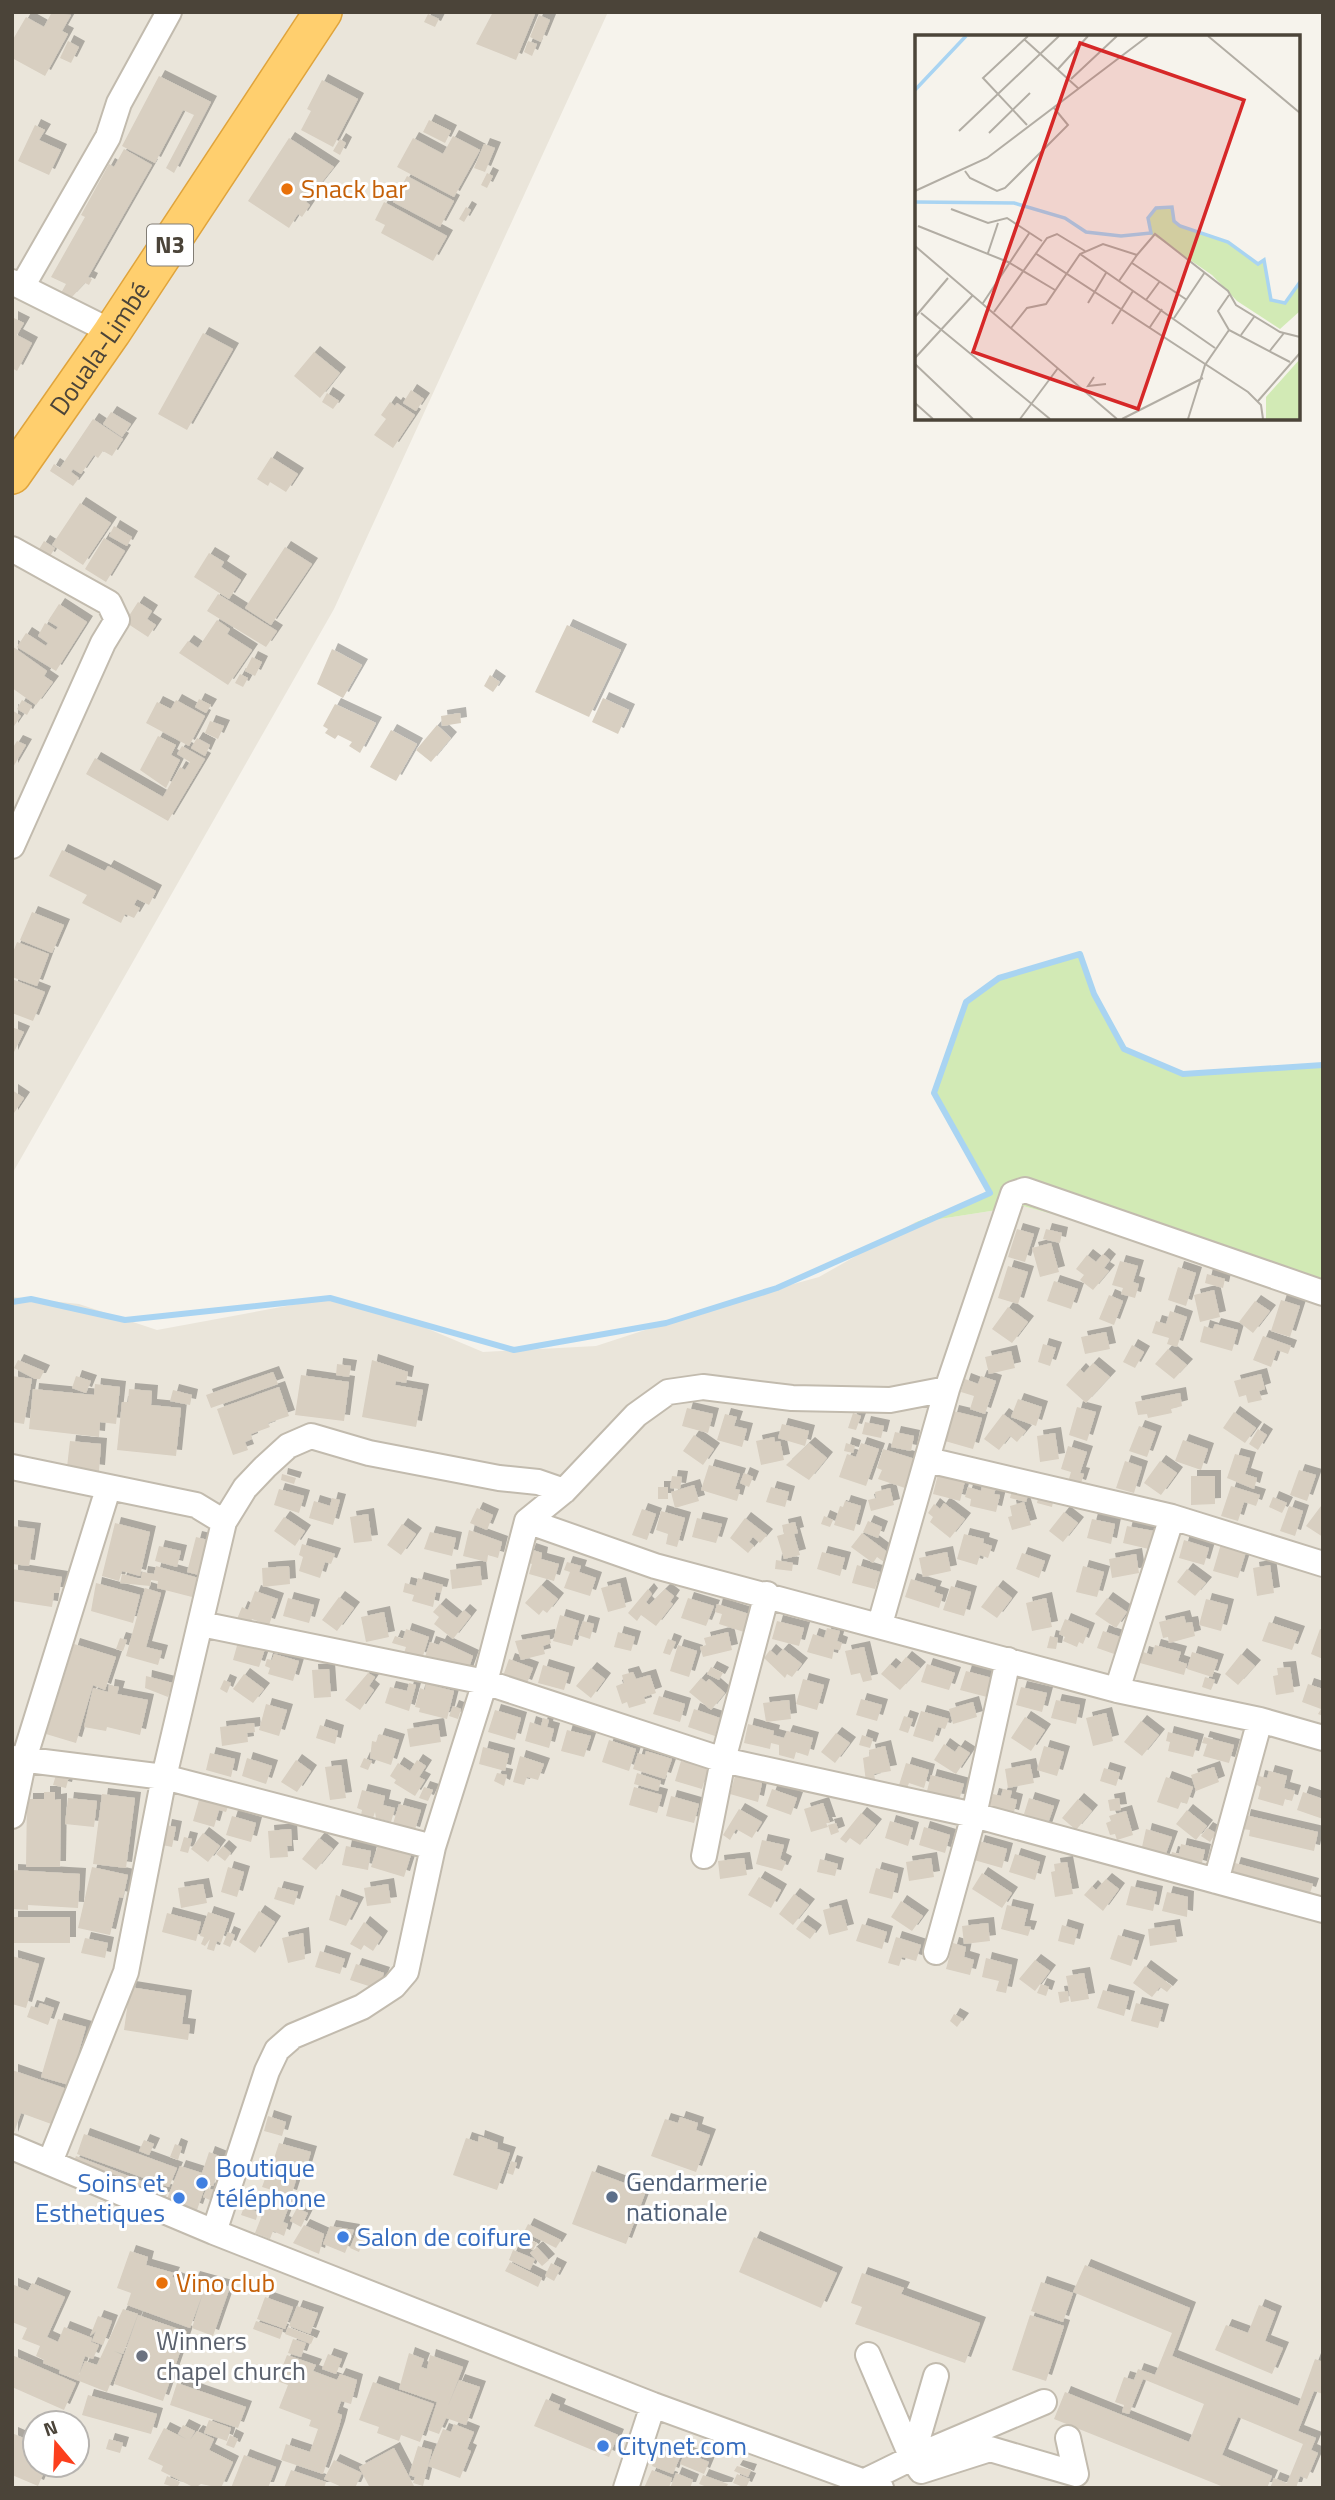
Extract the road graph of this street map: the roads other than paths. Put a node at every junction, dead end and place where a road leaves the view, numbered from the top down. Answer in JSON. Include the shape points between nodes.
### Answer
{"nodes":[{"id":1,"x":169,"y":12,"type":"edge"},
{"id":2,"x":323,"y":12,"type":"edge"},
{"id":3,"x":20,"y":280,"type":"edge"},
{"id":4,"x":112,"y":332,"type":"junction"},
{"id":5,"x":12,"y":475,"type":"edge"},
{"id":6,"x":12,"y":549,"type":"edge"},
{"id":7,"x":12,"y":846,"type":"edge"},
{"id":8,"x":1323,"y":1293,"type":"edge"},
{"id":9,"x":947,"y":1389,"type":"junction"},
{"id":10,"x":928,"y":1460,"type":"junction"},
{"id":11,"x":12,"y":1467,"type":"edge"},
{"id":12,"x":108,"y":1489,"type":"junction"},
{"id":13,"x":564,"y":1491,"type":"junction"},
{"id":14,"x":1172,"y":1517,"type":"junction"},
{"id":15,"x":527,"y":1521,"type":"junction"},
{"id":16,"x":224,"y":1522,"type":"junction"},
{"id":17,"x":1323,"y":1564,"type":"edge"},
{"id":18,"x":767,"y":1594,"type":"junction"},
{"id":19,"x":201,"y":1624,"type":"junction"},
{"id":20,"x":880,"y":1624,"type":"junction"},
{"id":21,"x":1008,"y":1660,"type":"junction"},
{"id":22,"x":485,"y":1682,"type":"junction"},
{"id":23,"x":1117,"y":1690,"type":"junction"},
{"id":24,"x":1260,"y":1720,"type":"junction"},
{"id":25,"x":1323,"y":1738,"type":"edge"},
{"id":26,"x":18,"y":1758,"type":"edge"},
{"id":27,"x":723,"y":1760,"type":"junction"},
{"id":28,"x":164,"y":1777,"type":"junction"},
{"id":29,"x":12,"y":1815,"type":"edge"},
{"id":30,"x":974,"y":1815,"type":"junction"},
{"id":31,"x":433,"y":1847,"type":"junction"},
{"id":32,"x":704,"y":1856,"type":"dead end"},
{"id":33,"x":1216,"y":1881,"type":"junction"},
{"id":34,"x":1323,"y":1910,"type":"edge"},
{"id":35,"x":936,"y":1952,"type":"dead end"},
{"id":36,"x":12,"y":2147,"type":"edge"},
{"id":37,"x":50,"y":2162,"type":"junction"},
{"id":38,"x":214,"y":2232,"type":"junction"},
{"id":39,"x":868,"y":2355,"type":"dead end"},
{"id":40,"x":936,"y":2376,"type":"dead end"},
{"id":41,"x":1044,"y":2402,"type":"dead end"},
{"id":42,"x":653,"y":2405,"type":"junction"},
{"id":43,"x":1068,"y":2438,"type":"dead end"},
{"id":44,"x":912,"y":2458,"type":"junction"},
{"id":45,"x":1078,"y":2481,"type":"edge"},
{"id":46,"x":873,"y":2484,"type":"edge"},
{"id":47,"x":626,"y":2488,"type":"edge"}],
"edges":[{"from":1,"to":3,"type":"street","via":[[119,103],[108,137]]},
{"from":2,"to":4,"type":"highway","name":"Douala-Limbé","number":"N3"},
{"from":3,"to":4,"type":"street"},
{"from":4,"to":5,"type":"highway","name":"Douala-Limbé","number":"N3"},
{"from":6,"to":7,"type":"street","via":[[110,603],[117,620]]},
{"from":8,"to":9,"type":"street","via":[[1018,1191],[1013,1194]]},
{"from":9,"to":10,"type":"street"},
{"from":9,"to":13,"type":"street","via":[[890,1400],[792,1398],[703,1387],[668,1392],[636,1415]]},
{"from":10,"to":14,"type":"street"},
{"from":10,"to":20,"type":"street"},
{"from":11,"to":12,"type":"street"},
{"from":12,"to":16,"type":"street","via":[[196,1505]]},
{"from":12,"to":26,"type":"street"},
{"from":13,"to":15,"type":"street"},
{"from":13,"to":16,"type":"street","via":[[538,1482],[369,1453],[311,1436],[288,1446],[265,1467]]},
{"from":14,"to":17,"type":"street"},
{"from":14,"to":23,"type":"street"},
{"from":15,"to":18,"type":"street","via":[[655,1566]]},
{"from":15,"to":22,"type":"street"},
{"from":16,"to":19,"type":"street"},
{"from":18,"to":20,"type":"street"},
{"from":18,"to":27,"type":"street"},
{"from":19,"to":22,"type":"street"},
{"from":19,"to":28,"type":"street"},
{"from":20,"to":21,"type":"street"},
{"from":21,"to":23,"type":"street"},
{"from":21,"to":30,"type":"street"},
{"from":22,"to":27,"type":"street"},
{"from":22,"to":31,"type":"street"},
{"from":23,"to":24,"type":"street"},
{"from":24,"to":25,"type":"street"},
{"from":24,"to":33,"type":"street"},
{"from":26,"to":28,"type":"street"},
{"from":26,"to":29,"type":"street"},
{"from":27,"to":30,"type":"street"},
{"from":27,"to":32,"type":"street"},
{"from":28,"to":31,"type":"street"},
{"from":28,"to":37,"type":"street","via":[[125,1972]]},
{"from":30,"to":33,"type":"street"},
{"from":30,"to":35,"type":"street"},
{"from":31,"to":38,"type":"street","via":[[406,1972],[362,2007],[293,2036],[277,2050]]},
{"from":33,"to":34,"type":"street"},
{"from":36,"to":37,"type":"street"},
{"from":37,"to":38,"type":"street"},
{"from":38,"to":42,"type":"street"},
{"from":39,"to":44,"type":"street"},
{"from":40,"to":44,"type":"street"},
{"from":41,"to":44,"type":"street"},
{"from":42,"to":46,"type":"street"},
{"from":42,"to":47,"type":"street"},
{"from":43,"to":45,"type":"street"},
{"from":44,"to":45,"type":"street","via":[[921,2471],[990,2449]]},
{"from":44,"to":46,"type":"street"}]}
